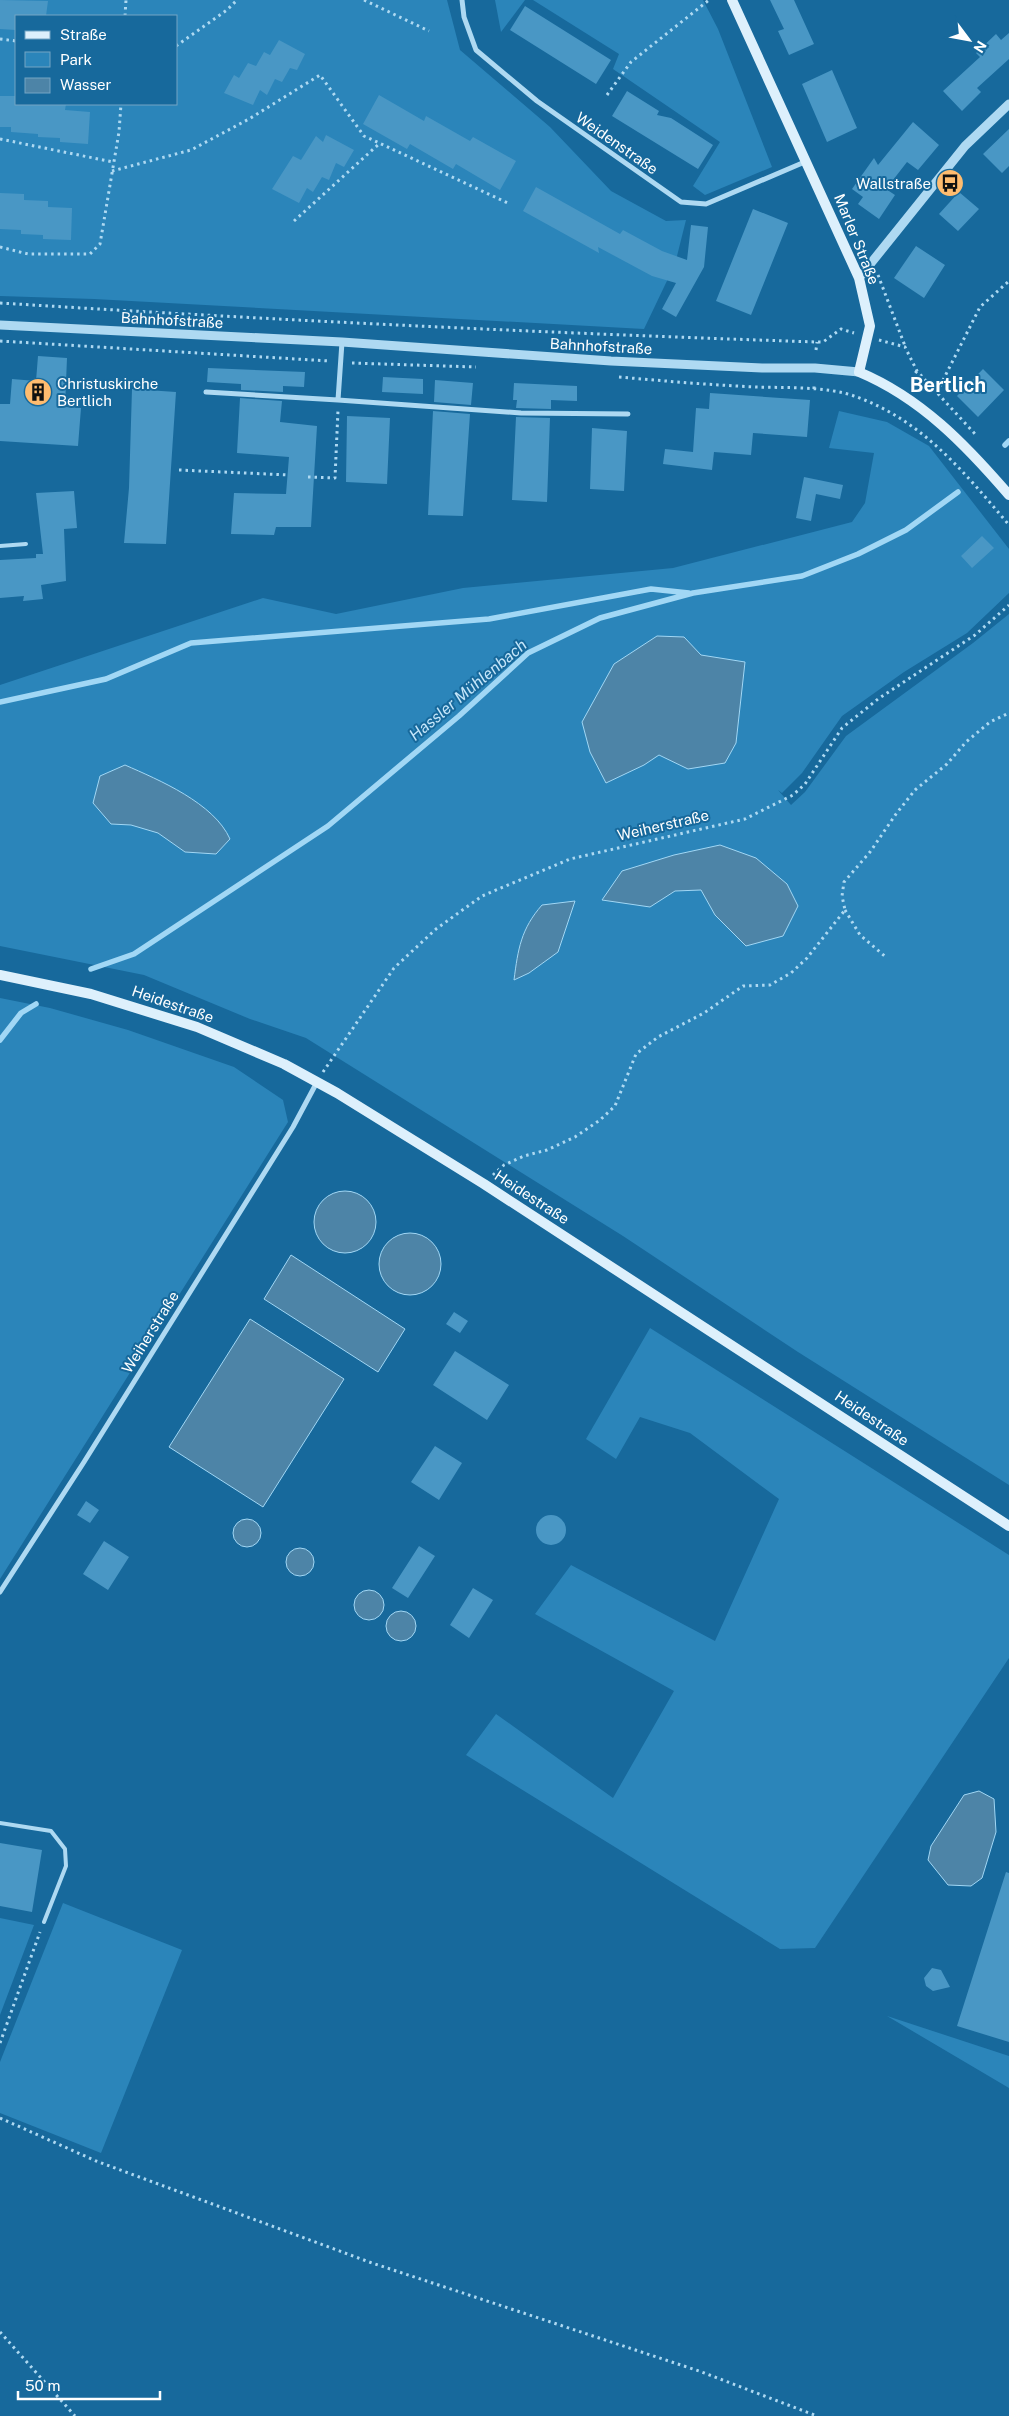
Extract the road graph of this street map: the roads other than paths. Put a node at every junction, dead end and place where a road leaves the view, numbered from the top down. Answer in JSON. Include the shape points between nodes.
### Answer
{"nodes":[{"id":1,"x":462,"y":0,"type":"edge"},
{"id":2,"x":732,"y":0,"type":"edge"},
{"id":3,"x":1009,"y":104,"type":"edge"},
{"id":4,"x":808,"y":161,"type":"junction"},
{"id":5,"x":859,"y":278,"type":"junction"},
{"id":6,"x":0,"y":325,"type":"edge"},
{"id":7,"x":342,"y":342,"type":"junction"},
{"id":8,"x":859,"y":372,"type":"junction"},
{"id":9,"x":206,"y":392,"type":"dead end"},
{"id":10,"x":338,"y":400,"type":"junction"},
{"id":11,"x":628,"y":414,"type":"dead end"},
{"id":12,"x":1009,"y":495,"type":"edge"},
{"id":13,"x":26,"y":544,"type":"dead end"},
{"id":14,"x":0,"y":546,"type":"edge"},
{"id":15,"x":0,"y":975,"type":"edge"},
{"id":16,"x":317,"y":1082,"type":"junction"},
{"id":17,"x":1009,"y":1526,"type":"edge"},
{"id":18,"x":0,"y":1592,"type":"edge"},
{"id":19,"x":0,"y":1823,"type":"edge"},
{"id":20,"x":44,"y":1922,"type":"road end"}],
"edges":[{"from":1,"to":4,"type":"street","name":"Weidenstraße","via":[[464,18],[476,50],[537,101],[681,202],[706,204]]},
{"from":2,"to":4,"type":"main road","name":"Marler Straße"},
{"from":3,"to":5,"type":"street","via":[[966,146]]},
{"from":4,"to":5,"type":"main road","name":"Marler Straße"},
{"from":5,"to":8,"type":"main road","name":"Marler Straße","via":[[870,326]]},
{"from":6,"to":7,"type":"street","name":"Bahnhofstraße"},
{"from":7,"to":8,"type":"street","name":"Bahnhofstraße"},
{"from":7,"to":10,"type":"street"},
{"from":8,"to":12,"type":"main road","via":[[894,389],[927,412],[966,445]]},
{"from":9,"to":10,"type":"street"},
{"from":10,"to":11,"type":"street","via":[[521,413]]},
{"from":13,"to":14,"type":"lane"},
{"from":15,"to":16,"type":"main road","name":"Heidestraße","via":[[91,994],[197,1027],[284,1064]]},
{"from":16,"to":17,"type":"main road","name":"Heidestraße","via":[[484,1184]]},
{"from":16,"to":18,"type":"street","name":"Weiherstraße","via":[[293,1127]]},
{"from":19,"to":20,"type":"lane","via":[[51,1831],[66,1849],[66,1866]]}]}
